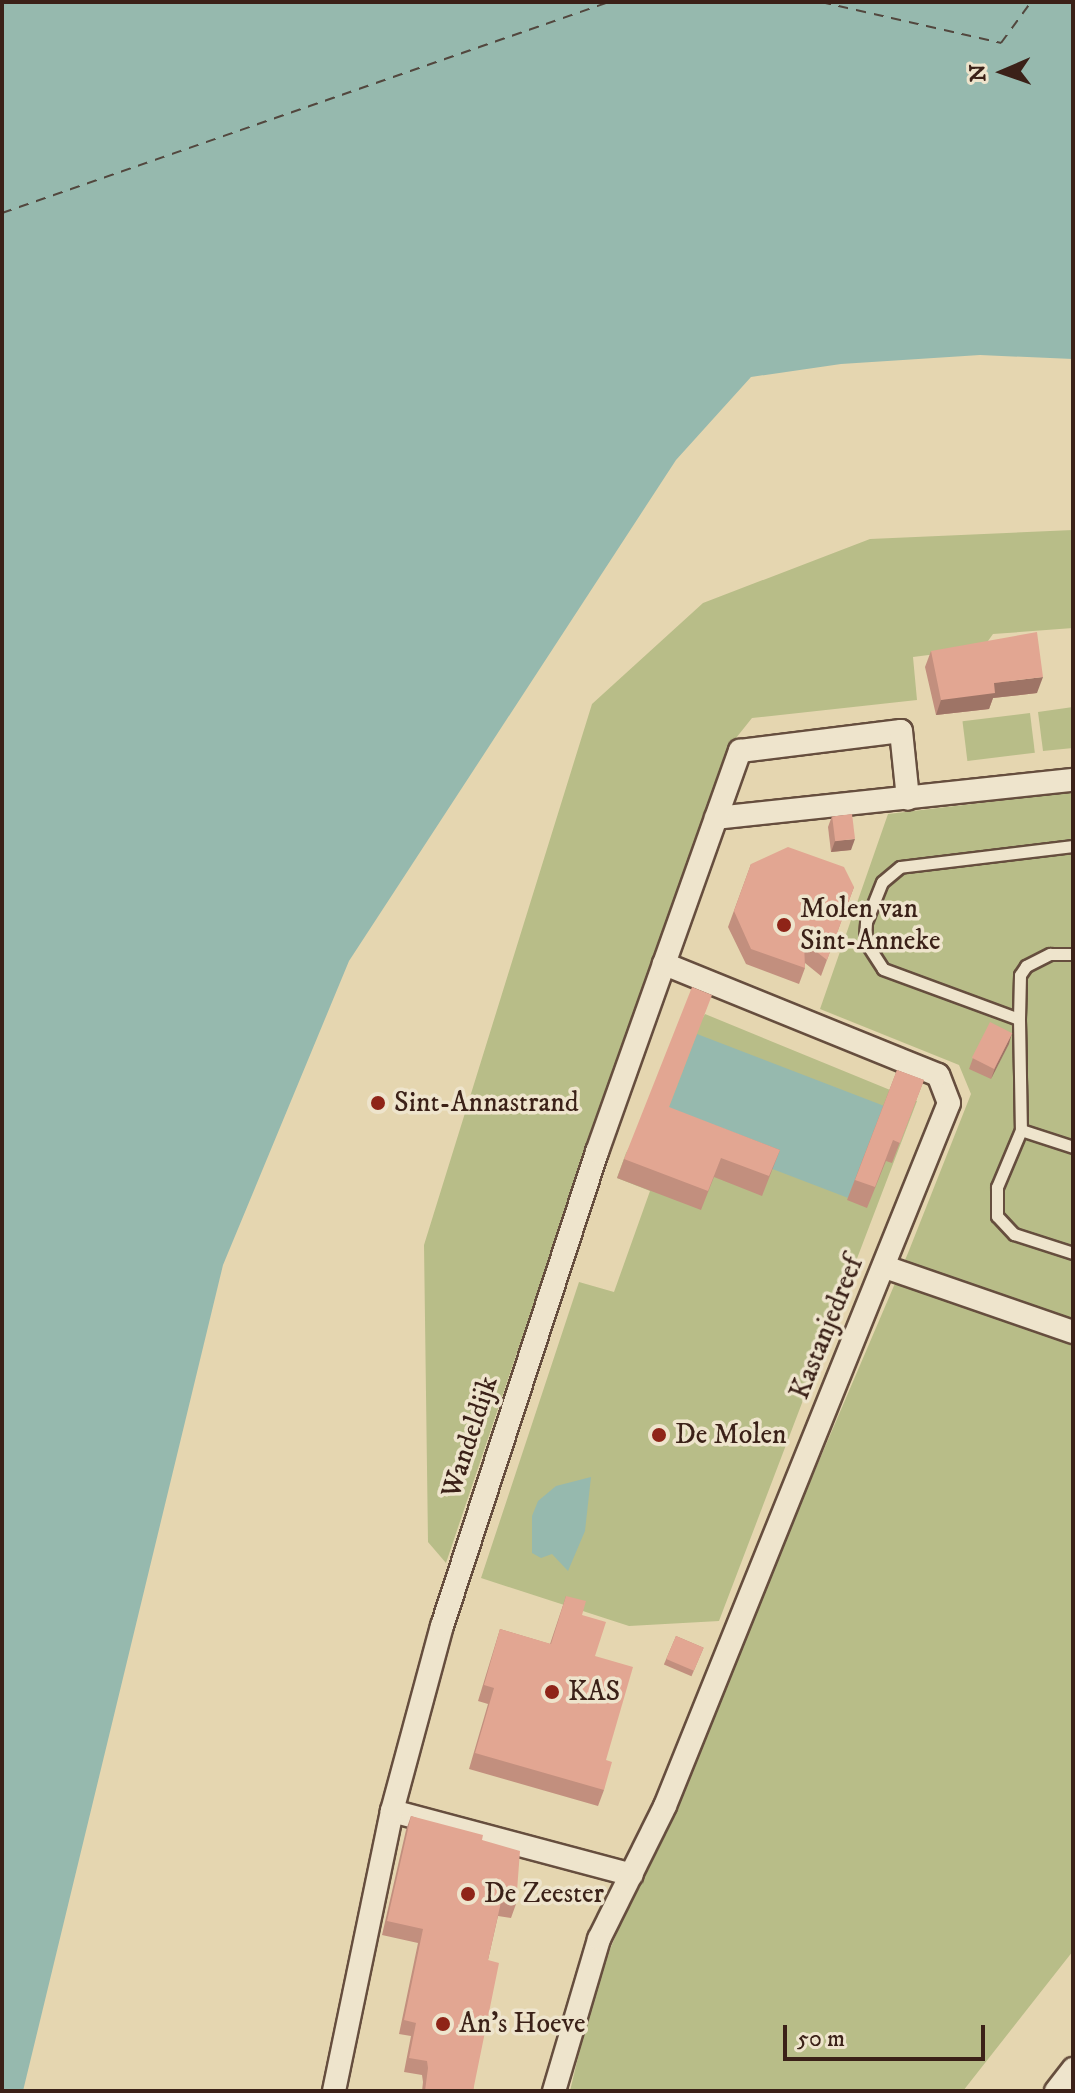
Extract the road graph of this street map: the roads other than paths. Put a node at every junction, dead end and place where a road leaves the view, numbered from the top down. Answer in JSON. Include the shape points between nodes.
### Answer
{"nodes":[{"id":1,"x":1073,"y":780,"type":"edge"},
{"id":2,"x":908,"y":799,"type":"junction"},
{"id":3,"x":716,"y":818,"type":"junction"},
{"id":4,"x":1073,"y":846,"type":"edge"},
{"id":5,"x":1073,"y":954,"type":"edge"},
{"id":6,"x":664,"y":964,"type":"junction"},
{"id":7,"x":1019,"y":1019,"type":"junction"},
{"id":8,"x":1021,"y":1130,"type":"junction"},
{"id":9,"x":1073,"y":1147,"type":"edge"},
{"id":10,"x":1073,"y":1253,"type":"edge"},
{"id":11,"x":885,"y":1267,"type":"junction"},
{"id":12,"x":1073,"y":1332,"type":"edge"},
{"id":13,"x":392,"y":1811,"type":"junction"},
{"id":14,"x":632,"y":1875,"type":"junction"},
{"id":15,"x":1073,"y":2069,"type":"edge"},
{"id":16,"x":334,"y":2091,"type":"edge"},
{"id":17,"x":554,"y":2091,"type":"edge"},
{"id":18,"x":1056,"y":2091,"type":"edge"}],
"edges":[{"from":1,"to":2,"type":"street"},
{"from":2,"to":3,"type":"street"},
{"from":2,"to":3,"type":"street","name":"Wandeldijk","via":[[901,731],[740,751]]},
{"from":3,"to":6,"type":"street","name":"Wandeldijk"},
{"from":4,"to":7,"type":"lane","via":[[900,867],[882,882],[866,922],[870,956],[883,969]]},
{"from":5,"to":7,"type":"lane","via":[[1050,954],[1026,966],[1020,975]]},
{"from":6,"to":11,"type":"street","name":"Kastanjedreef","via":[[938,1075],[949,1103]]},
{"from":6,"to":13,"type":"street","name":"Wandeldijk","via":[[491,1462]]},
{"from":7,"to":8,"type":"lane"},
{"from":8,"to":9,"type":"lane"},
{"from":8,"to":10,"type":"lane","via":[[997,1187],[997,1216],[1014,1234]]},
{"from":11,"to":12,"type":"street"},
{"from":11,"to":14,"type":"street","name":"Kastanjedreef"},
{"from":13,"to":14,"type":"street"},
{"from":13,"to":16,"type":"street","name":"Wandeldijk"},
{"from":14,"to":17,"type":"street","name":"Kastanjedreef","via":[[583,1982]]},
{"from":15,"to":18,"type":"street"}]}
